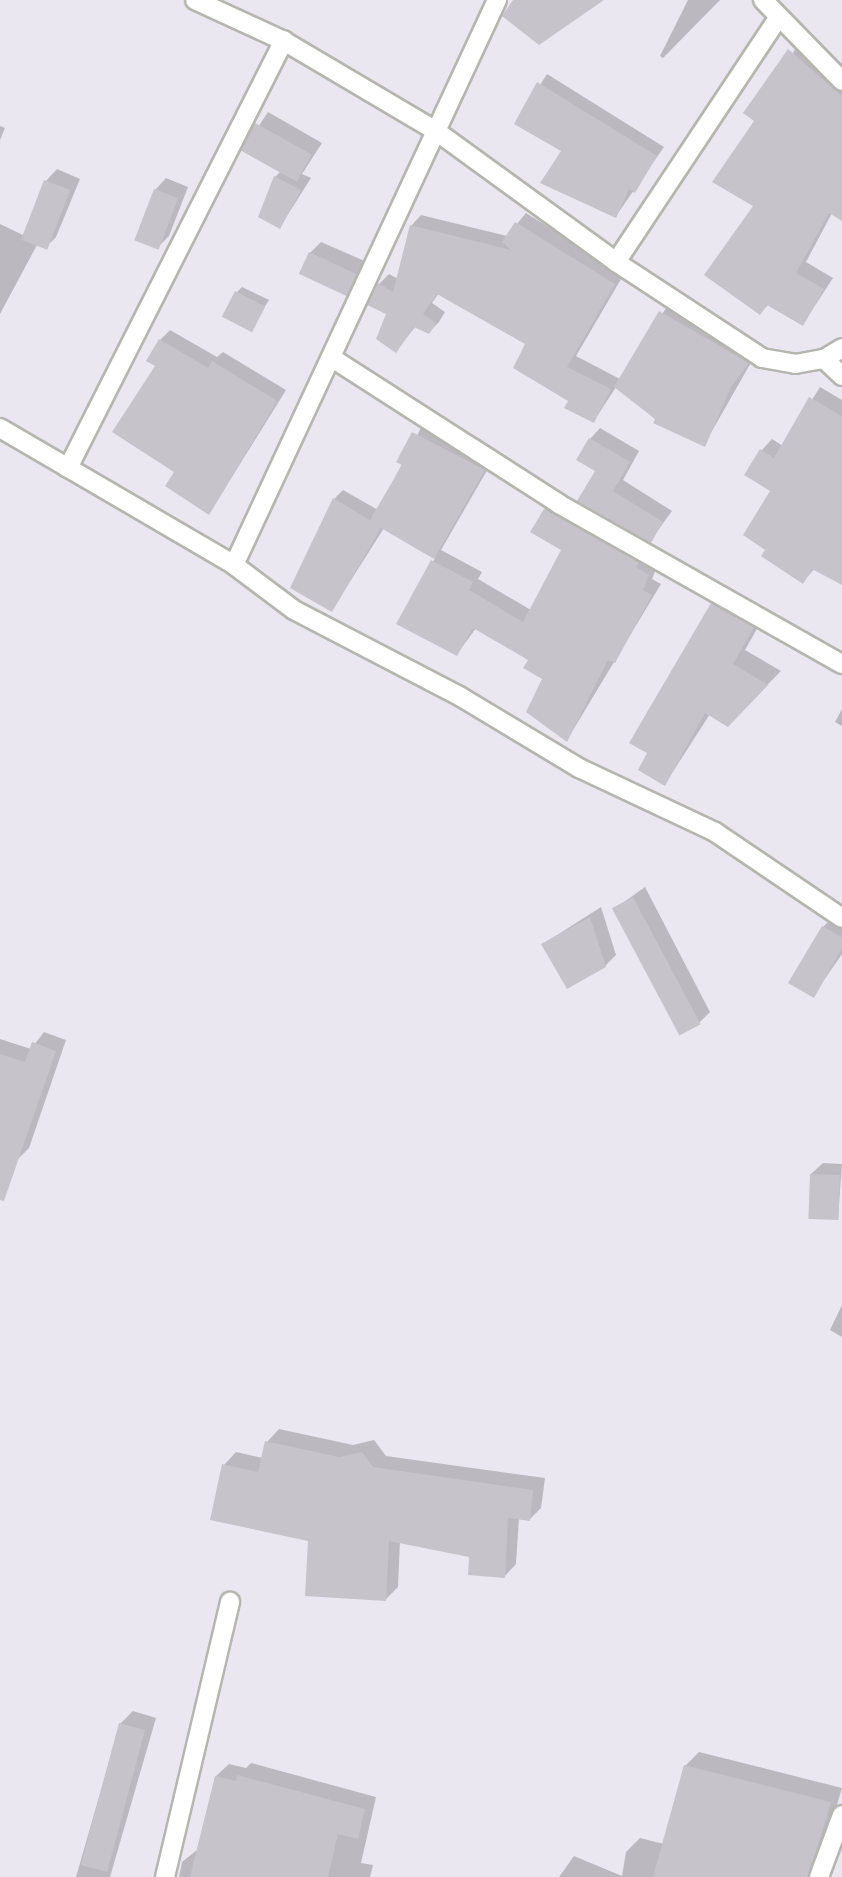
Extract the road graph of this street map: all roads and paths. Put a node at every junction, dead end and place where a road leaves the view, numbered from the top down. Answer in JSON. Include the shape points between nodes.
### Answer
{"nodes":[{"id":1,"x":195,"y":0,"type":"edge"},
{"id":2,"x":497,"y":0,"type":"edge"},
{"id":3,"x":763,"y":0,"type":"edge"},
{"id":4,"x":779,"y":17,"type":"junction"},
{"id":5,"x":284,"y":41,"type":"junction"},
{"id":6,"x":842,"y":81,"type":"edge"},
{"id":7,"x":436,"y":131,"type":"junction"},
{"id":8,"x":616,"y":262,"type":"junction"},
{"id":9,"x":842,"y":348,"type":"edge"},
{"id":10,"x":332,"y":358,"type":"junction"},
{"id":11,"x":824,"y":359,"type":"junction"},
{"id":12,"x":842,"y":376,"type":"edge"},
{"id":13,"x":0,"y":428,"type":"edge"},
{"id":14,"x":68,"y":468,"type":"junction"},
{"id":15,"x":234,"y":565,"type":"junction"},
{"id":16,"x":842,"y":664,"type":"edge"},
{"id":17,"x":842,"y":918,"type":"edge"},
{"id":18,"x":230,"y":1602,"type":"dead end"},
{"id":19,"x":842,"y":1815,"type":"edge"},
{"id":20,"x":165,"y":1877,"type":"edge"},
{"id":21,"x":819,"y":1877,"type":"edge"}],
"edges":[{"from":1,"to":5,"type":"street"},
{"from":2,"to":7,"type":"street"},
{"from":3,"to":4,"type":"street"},
{"from":4,"to":6,"type":"street"},
{"from":4,"to":8,"type":"street"},
{"from":5,"to":7,"type":"street"},
{"from":5,"to":14,"type":"street"},
{"from":7,"to":8,"type":"street"},
{"from":7,"to":10,"type":"street"},
{"from":8,"to":11,"type":"street","via":[[762,358],[795,364]]},
{"from":9,"to":11,"type":"street"},
{"from":10,"to":15,"type":"street"},
{"from":10,"to":16,"type":"street","via":[[559,504]]},
{"from":11,"to":12,"type":"street"},
{"from":13,"to":14,"type":"street"},
{"from":14,"to":15,"type":"street"},
{"from":15,"to":17,"type":"street","via":[[294,610],[461,697],[579,768],[715,832]]},
{"from":18,"to":20,"type":"street"},
{"from":19,"to":21,"type":"street"}]}
